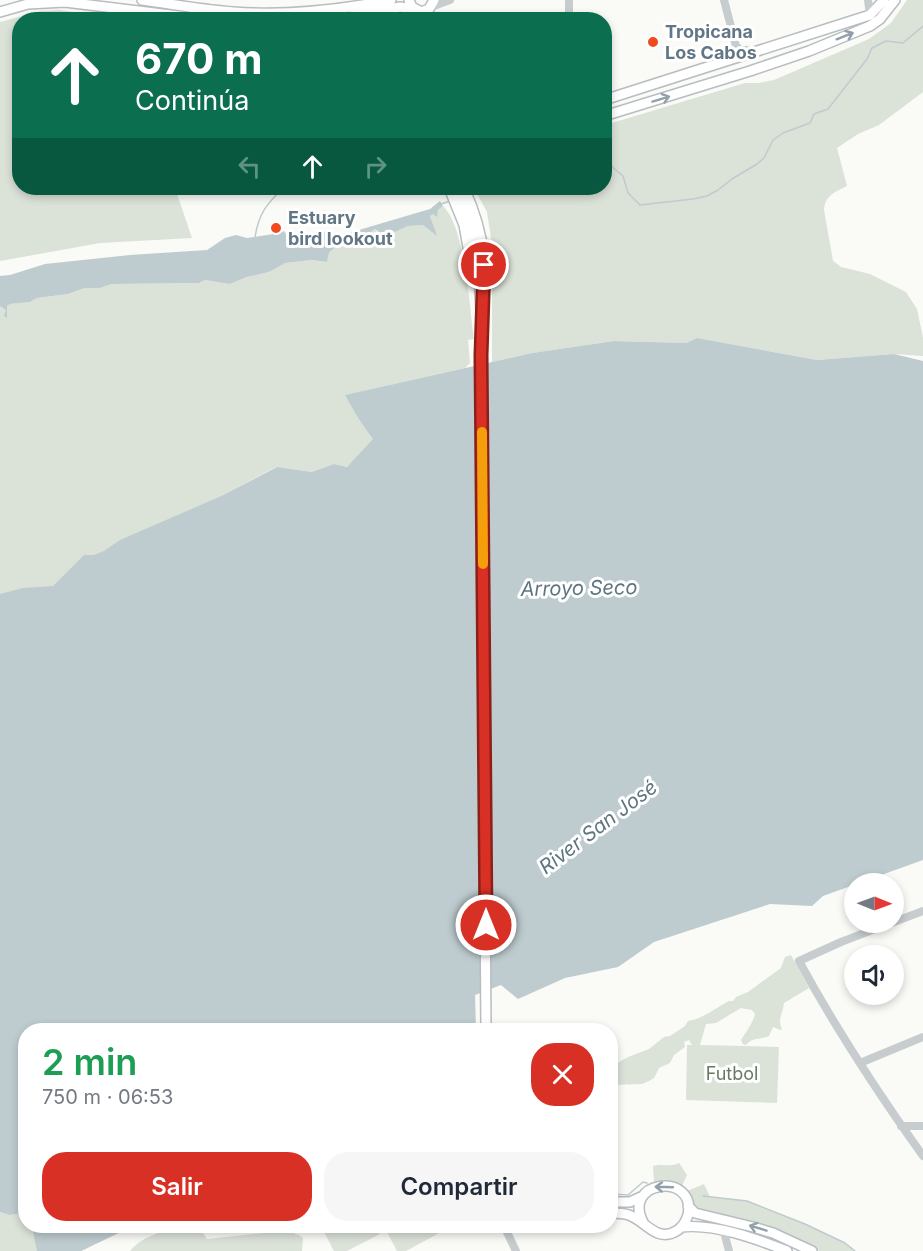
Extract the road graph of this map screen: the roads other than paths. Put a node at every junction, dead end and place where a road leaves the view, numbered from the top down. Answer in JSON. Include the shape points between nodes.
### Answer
{"nodes":[{"id":1,"x":142,"y":0,"type":"edge"},
{"id":2,"x":391,"y":0,"type":"edge"},
{"id":3,"x":450,"y":0,"type":"edge"},
{"id":4,"x":724,"y":0,"type":"edge"},
{"id":5,"x":868,"y":0,"type":"edge"},
{"id":6,"x":884,"y":0,"type":"edge"},
{"id":7,"x":895,"y":0,"type":"edge"},
{"id":8,"x":358,"y":3,"type":"edge"},
{"id":9,"x":432,"y":5,"type":"edge"},
{"id":10,"x":412,"y":6,"type":"edge"},
{"id":11,"x":182,"y":7,"type":"edge"},
{"id":12,"x":0,"y":12,"type":"edge"},
{"id":13,"x":233,"y":12,"type":"edge"},
{"id":14,"x":357,"y":12,"type":"edge"},
{"id":15,"x":870,"y":15,"type":"junction"},
{"id":16,"x":763,"y":50,"type":"junction"},
{"id":17,"x":612,"y":97,"type":"edge"},
{"id":18,"x":612,"y":114,"type":"edge"},
{"id":19,"x":452,"y":195,"type":"edge"},
{"id":20,"x":459,"y":195,"type":"edge"},
{"id":21,"x":467,"y":195,"type":"edge"},
{"id":22,"x":481,"y":334,"type":"junction"},
{"id":23,"x":923,"y":911,"type":"edge"},
{"id":24,"x":904,"y":918,"type":"edge"},
{"id":25,"x":864,"y":933,"type":"edge"},
{"id":26,"x":486,"y":1023,"type":"edge"},
{"id":27,"x":923,"y":1037,"type":"edge"},
{"id":28,"x":860,"y":1063,"type":"junction"},
{"id":29,"x":902,"y":1126,"type":"junction"},
{"id":30,"x":923,"y":1126,"type":"edge"},
{"id":31,"x":923,"y":1156,"type":"edge"},
{"id":32,"x":643,"y":1196,"type":"junction"},
{"id":33,"x":618,"y":1202,"type":"edge"},
{"id":34,"x":688,"y":1206,"type":"junction"},
{"id":35,"x":618,"y":1214,"type":"edge"},
{"id":36,"x":644,"y":1224,"type":"junction"},
{"id":37,"x":681,"y":1227,"type":"junction"},
{"id":38,"x":724,"y":1232,"type":"junction"},
{"id":39,"x":507,"y":1233,"type":"edge"},
{"id":40,"x":516,"y":1251,"type":"edge"},
{"id":41,"x":729,"y":1251,"type":"edge"},
{"id":42,"x":787,"y":1251,"type":"edge"},
{"id":43,"x":812,"y":1251,"type":"edge"}],
"edges":[{"from":1,"to":11,"type":"main road"},
{"from":2,"to":8,"type":"main road"},
{"from":3,"to":9,"type":"street"},
{"from":4,"to":16,"type":"street","via":[[736,46],[741,50]]},
{"from":5,"to":15,"type":"street"},
{"from":6,"to":15,"type":"main road"},
{"from":18,"to":7,"type":"main road","one_way":true,"via":[[809,51],[870,26]]},
{"from":9,"to":10,"type":"main road","via":[[423,12]]},
{"from":10,"to":14,"type":"main road"},
{"from":11,"to":12,"type":"main road","via":[[65,2],[28,4]]},
{"from":11,"to":13,"type":"main road"},
{"from":15,"to":16,"type":"main road"},
{"from":16,"to":17,"type":"main road"},
{"from":19,"to":22,"type":"main road","via":[[468,243]]},
{"from":20,"to":22,"type":"main road","via":[[476,247]]},
{"from":21,"to":22,"type":"main road","via":[[483,248]]},
{"from":22,"to":26,"type":"main road"},
{"from":23,"to":24,"type":"street"},
{"from":25,"to":28,"type":"street","via":[[799,961]]},
{"from":27,"to":28,"type":"street"},
{"from":28,"to":29,"type":"street"},
{"from":29,"to":30,"type":"street"},
{"from":29,"to":31,"type":"street"},
{"from":32,"to":33,"type":"main road"},
{"from":34,"to":32,"type":"main road","one_way":true,"via":[[681,1192],[668,1185],[654,1187]]},
{"from":32,"to":36,"type":"main road","via":[[639,1210]]},
{"from":34,"to":37,"type":"main road","via":[[687,1219]]},
{"from":43,"to":34,"type":"main road","one_way":true,"via":[[763,1230],[694,1213]]},
{"from":35,"to":36,"type":"main road"},
{"from":36,"to":37,"type":"main road","via":[[655,1233],[664,1234]]},
{"from":37,"to":38,"type":"main road"},
{"from":38,"to":41,"type":"street"},
{"from":38,"to":42,"type":"main road","via":[[751,1237]]},
{"from":39,"to":40,"type":"street"}]}
